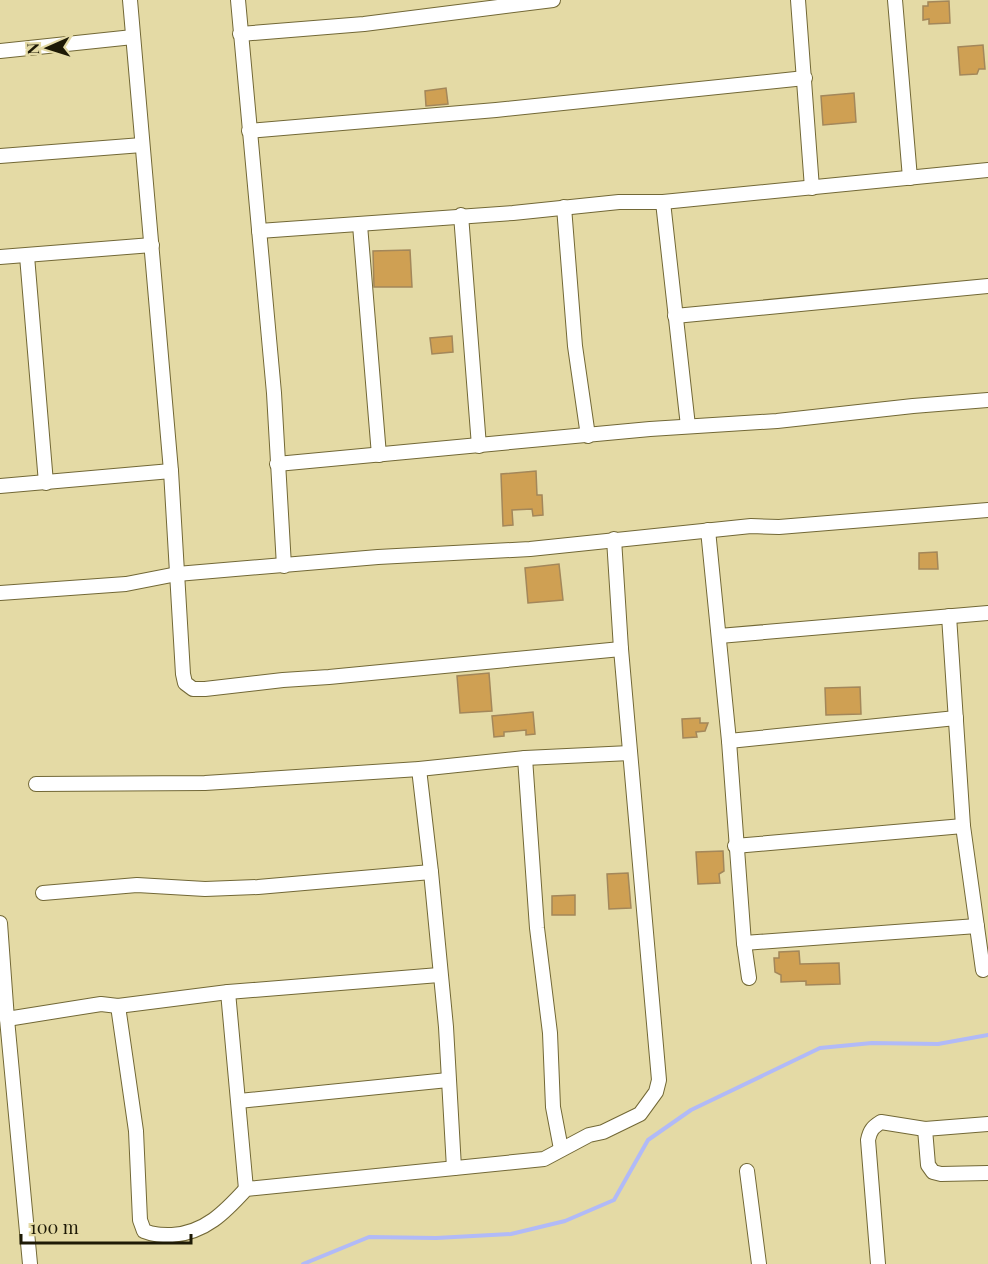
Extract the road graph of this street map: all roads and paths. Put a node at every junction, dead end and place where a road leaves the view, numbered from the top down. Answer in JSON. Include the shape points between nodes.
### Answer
{"nodes":[{"id":1,"x":130,"y":0,"type":"edge"},
{"id":2,"x":238,"y":0,"type":"edge"},
{"id":3,"x":553,"y":0,"type":"edge"},
{"id":4,"x":798,"y":0,"type":"edge"},
{"id":5,"x":895,"y":0,"type":"edge"},
{"id":6,"x":240,"y":34,"type":"junction"},
{"id":7,"x":133,"y":37,"type":"junction"},
{"id":8,"x":0,"y":51,"type":"edge"},
{"id":9,"x":805,"y":78,"type":"junction"},
{"id":10,"x":249,"y":131,"type":"junction"},
{"id":11,"x":142,"y":145,"type":"junction"},
{"id":12,"x":0,"y":156,"type":"edge"},
{"id":13,"x":988,"y":170,"type":"edge"},
{"id":14,"x":910,"y":178,"type":"junction"},
{"id":15,"x":812,"y":188,"type":"junction"},
{"id":16,"x":663,"y":202,"type":"junction"},
{"id":17,"x":564,"y":207,"type":"junction"},
{"id":18,"x":461,"y":215,"type":"junction"},
{"id":19,"x":360,"y":225,"type":"junction"},
{"id":20,"x":259,"y":231,"type":"junction"},
{"id":21,"x":152,"y":245,"type":"junction"},
{"id":22,"x":27,"y":256,"type":"junction"},
{"id":23,"x":0,"y":258,"type":"edge"},
{"id":24,"x":988,"y":286,"type":"edge"},
{"id":25,"x":675,"y":316,"type":"junction"},
{"id":26,"x":988,"y":400,"type":"edge"},
{"id":27,"x":688,"y":426,"type":"junction"},
{"id":28,"x":588,"y":436,"type":"junction"},
{"id":29,"x":479,"y":446,"type":"junction"},
{"id":30,"x":379,"y":455,"type":"junction"},
{"id":31,"x":277,"y":464,"type":"junction"},
{"id":32,"x":171,"y":471,"type":"junction"},
{"id":33,"x":46,"y":483,"type":"junction"},
{"id":34,"x":0,"y":486,"type":"edge"},
{"id":35,"x":988,"y":510,"type":"edge"},
{"id":36,"x":708,"y":530,"type":"junction"},
{"id":37,"x":614,"y":539,"type":"junction"},
{"id":38,"x":284,"y":566,"type":"junction"},
{"id":39,"x":177,"y":574,"type":"junction"},
{"id":40,"x":0,"y":593,"type":"edge"},
{"id":41,"x":988,"y":613,"type":"edge"},
{"id":42,"x":948,"y":616,"type":"junction"},
{"id":43,"x":719,"y":636,"type":"junction"},
{"id":44,"x":621,"y":649,"type":"junction"},
{"id":45,"x":956,"y":718,"type":"junction"},
{"id":46,"x":729,"y":741,"type":"junction"},
{"id":47,"x":630,"y":753,"type":"junction"},
{"id":48,"x":525,"y":759,"type":"junction"},
{"id":49,"x":419,"y":769,"type":"junction"},
{"id":50,"x":36,"y":784,"type":"dead end"},
{"id":51,"x":963,"y":826,"type":"junction"},
{"id":52,"x":735,"y":846,"type":"junction"},
{"id":53,"x":431,"y":872,"type":"junction"},
{"id":54,"x":43,"y":893,"type":"dead end"},
{"id":55,"x":0,"y":923,"type":"edge"},
{"id":56,"x":977,"y":926,"type":"junction"},
{"id":57,"x":744,"y":944,"type":"junction"},
{"id":58,"x":983,"y":970,"type":"dead end"},
{"id":59,"x":439,"y":975,"type":"junction"},
{"id":60,"x":749,"y":978,"type":"dead end"},
{"id":61,"x":228,"y":992,"type":"junction"},
{"id":62,"x":118,"y":1006,"type":"junction"},
{"id":63,"x":7,"y":1019,"type":"junction"},
{"id":64,"x":448,"y":1080,"type":"junction"},
{"id":65,"x":239,"y":1101,"type":"junction"},
{"id":66,"x":988,"y":1124,"type":"edge"},
{"id":67,"x":925,"y":1129,"type":"junction"},
{"id":68,"x":561,"y":1149,"type":"junction"},
{"id":69,"x":454,"y":1168,"type":"junction"},
{"id":70,"x":747,"y":1171,"type":"dead end"},
{"id":71,"x":988,"y":1173,"type":"edge"},
{"id":72,"x":246,"y":1189,"type":"junction"},
{"id":73,"x":30,"y":1264,"type":"edge"},
{"id":74,"x":759,"y":1264,"type":"edge"},
{"id":75,"x":878,"y":1264,"type":"edge"}],
"edges":[{"from":1,"to":7,"type":"street"},
{"from":2,"to":6,"type":"street"},
{"from":3,"to":6,"type":"street","via":[[364,24]]},
{"from":4,"to":9,"type":"street"},
{"from":5,"to":14,"type":"street"},
{"from":6,"to":10,"type":"street"},
{"from":7,"to":8,"type":"street"},
{"from":7,"to":11,"type":"street"},
{"from":9,"to":10,"type":"street"},
{"from":9,"to":15,"type":"street"},
{"from":10,"to":20,"type":"street"},
{"from":11,"to":12,"type":"street"},
{"from":11,"to":21,"type":"street"},
{"from":13,"to":14,"type":"street"},
{"from":14,"to":15,"type":"street"},
{"from":15,"to":16,"type":"street"},
{"from":16,"to":17,"type":"street"},
{"from":16,"to":25,"type":"street"},
{"from":17,"to":18,"type":"street"},
{"from":17,"to":28,"type":"street","via":[[575,346]]},
{"from":18,"to":19,"type":"street"},
{"from":18,"to":29,"type":"street"},
{"from":19,"to":20,"type":"street"},
{"from":19,"to":30,"type":"street"},
{"from":20,"to":31,"type":"street"},
{"from":21,"to":22,"type":"street"},
{"from":21,"to":32,"type":"street"},
{"from":22,"to":23,"type":"street"},
{"from":22,"to":33,"type":"street"},
{"from":24,"to":25,"type":"street"},
{"from":25,"to":27,"type":"street"},
{"from":26,"to":27,"type":"street"},
{"from":27,"to":28,"type":"street"},
{"from":28,"to":29,"type":"street"},
{"from":29,"to":30,"type":"street"},
{"from":30,"to":31,"type":"street"},
{"from":31,"to":38,"type":"street"},
{"from":32,"to":33,"type":"street"},
{"from":32,"to":39,"type":"street"},
{"from":33,"to":34,"type":"street"},
{"from":35,"to":36,"type":"street"},
{"from":36,"to":37,"type":"street"},
{"from":36,"to":43,"type":"street"},
{"from":37,"to":38,"type":"street","via":[[530,549]]},
{"from":37,"to":44,"type":"street"},
{"from":38,"to":39,"type":"street"},
{"from":39,"to":40,"type":"street","via":[[126,584]]},
{"from":39,"to":44,"type":"street","via":[[183,674],[185,683],[193,689]]},
{"from":41,"to":42,"type":"street"},
{"from":42,"to":43,"type":"street"},
{"from":42,"to":45,"type":"street"},
{"from":43,"to":46,"type":"street"},
{"from":44,"to":47,"type":"street"},
{"from":45,"to":46,"type":"street"},
{"from":45,"to":51,"type":"street"},
{"from":46,"to":52,"type":"street"},
{"from":47,"to":48,"type":"street"},
{"from":47,"to":68,"type":"street","via":[[659,1080],[656,1092],[640,1114]]},
{"from":48,"to":49,"type":"street"},
{"from":48,"to":68,"type":"street","via":[[537,928]]},
{"from":49,"to":50,"type":"street","via":[[205,783]]},
{"from":49,"to":53,"type":"street"},
{"from":51,"to":52,"type":"street"},
{"from":51,"to":56,"type":"street"},
{"from":52,"to":57,"type":"street"},
{"from":53,"to":54,"type":"street","via":[[258,887],[137,885]]},
{"from":53,"to":59,"type":"street"},
{"from":55,"to":63,"type":"street"},
{"from":56,"to":57,"type":"street"},
{"from":56,"to":58,"type":"street"},
{"from":57,"to":60,"type":"street"},
{"from":59,"to":61,"type":"street"},
{"from":59,"to":64,"type":"street"},
{"from":61,"to":62,"type":"street"},
{"from":61,"to":65,"type":"street"},
{"from":62,"to":63,"type":"street","via":[[101,1004]]},
{"from":62,"to":72,"type":"street","via":[[136,1131],[140,1220],[144,1231],[155,1236],[196,1230],[213,1222]]},
{"from":63,"to":73,"type":"street"},
{"from":64,"to":65,"type":"street"},
{"from":64,"to":69,"type":"street"},
{"from":65,"to":72,"type":"street"},
{"from":66,"to":67,"type":"street"},
{"from":67,"to":71,"type":"street","via":[[928,1165],[933,1172]]},
{"from":67,"to":75,"type":"street","via":[[881,1122],[870,1132]]},
{"from":68,"to":69,"type":"street","via":[[544,1159]]},
{"from":69,"to":72,"type":"street"},
{"from":70,"to":74,"type":"street"}]}
